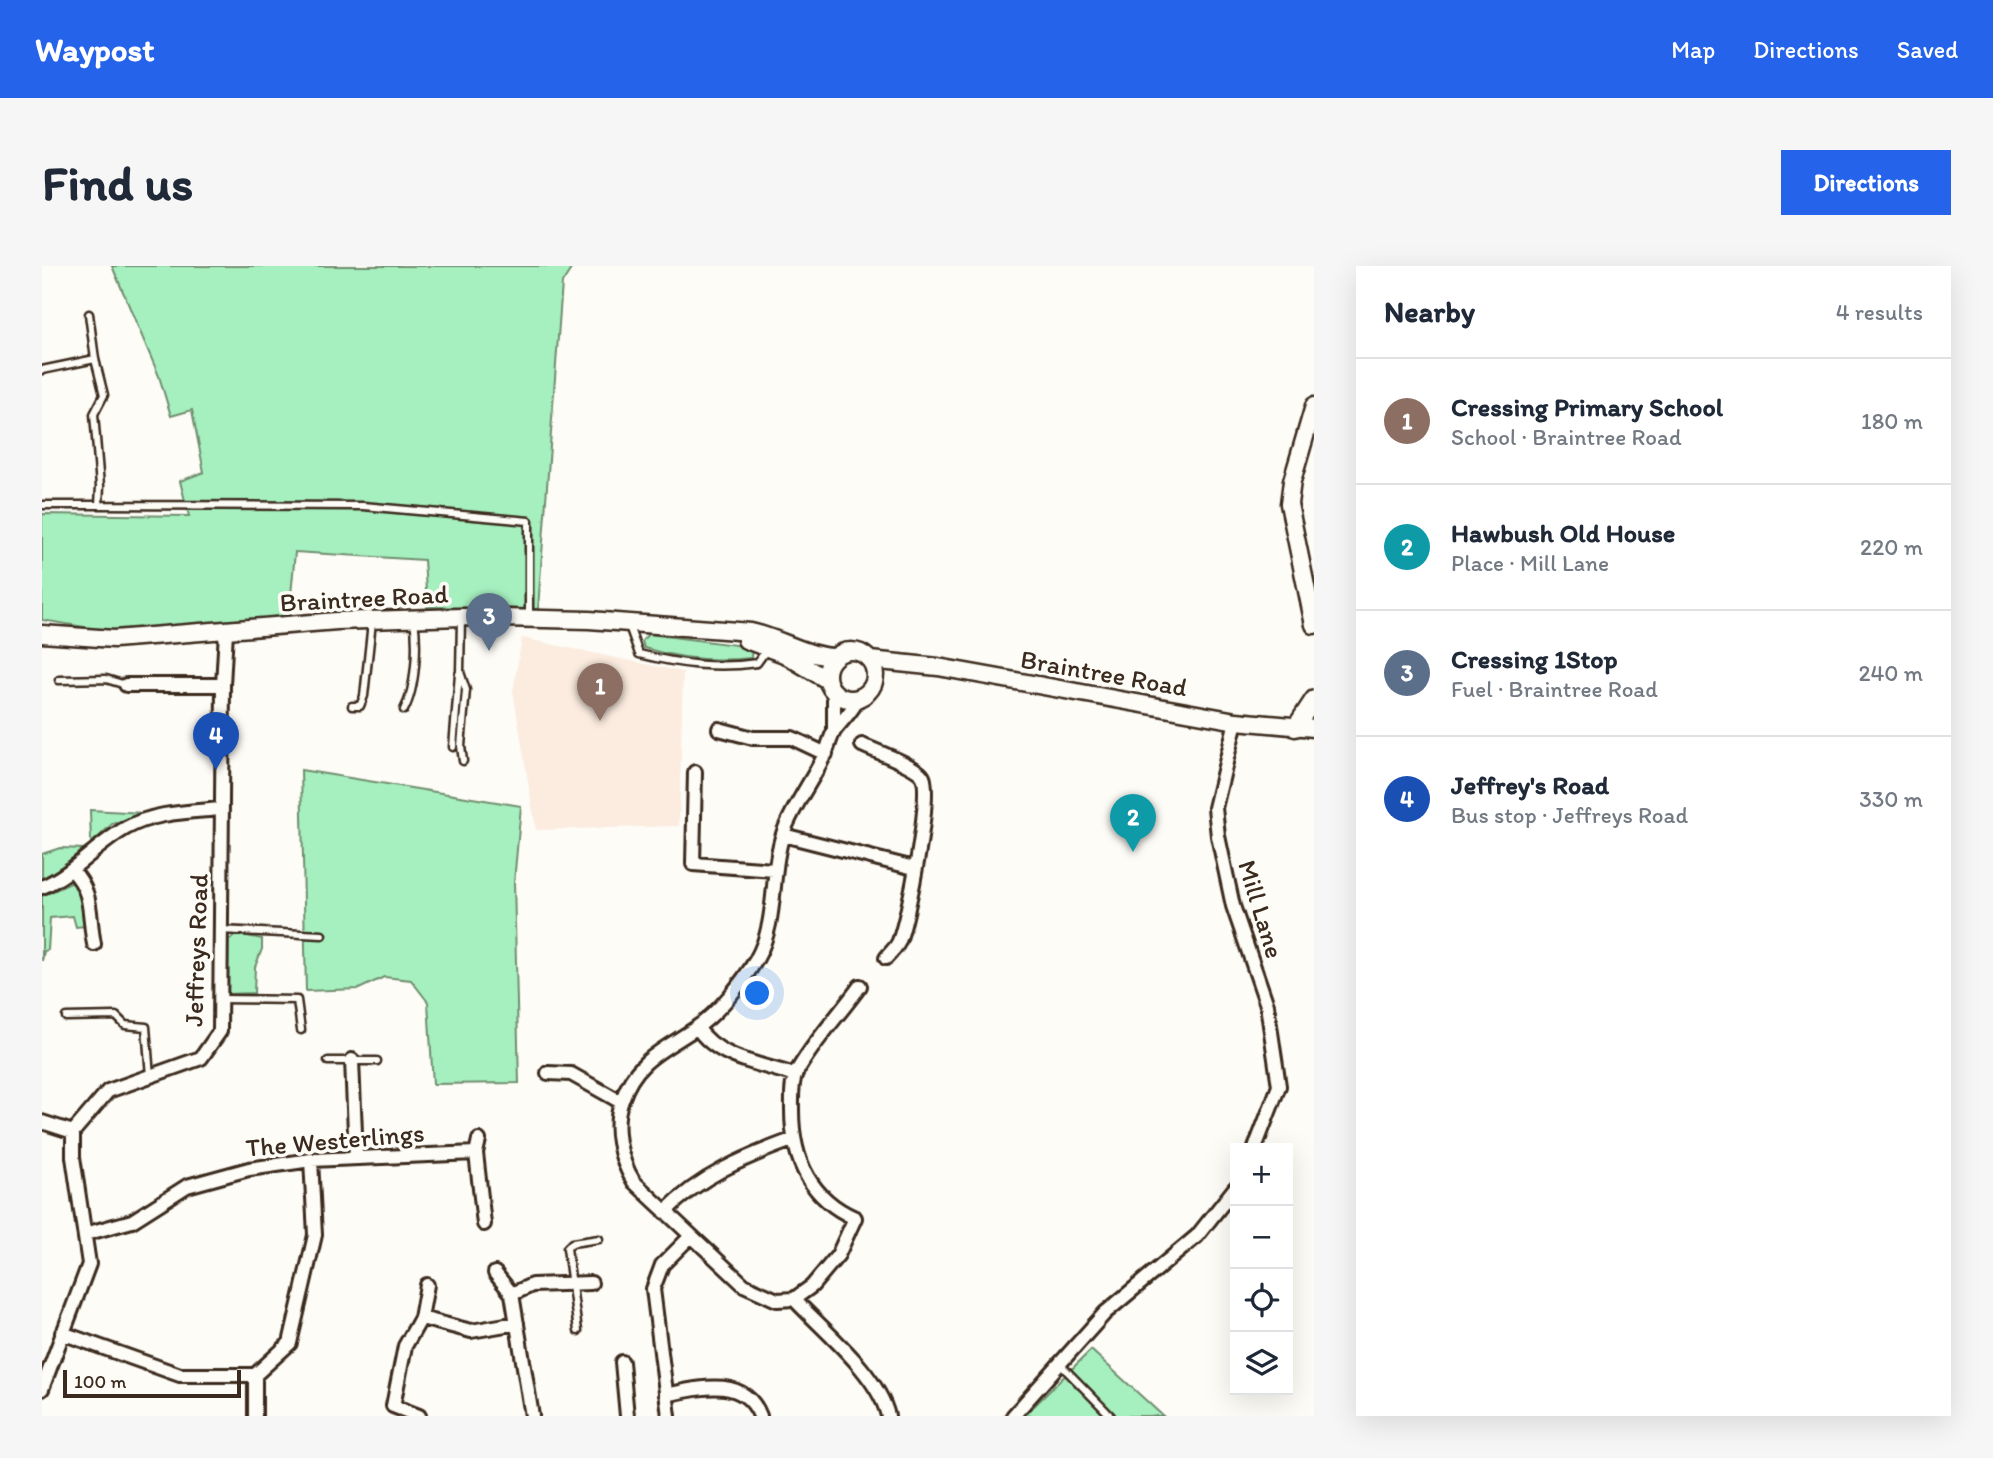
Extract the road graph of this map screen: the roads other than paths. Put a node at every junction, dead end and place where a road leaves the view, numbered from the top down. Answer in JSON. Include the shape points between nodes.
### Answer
{"nodes":[{"id":1,"x":89,"y":314,"type":"dead end"},
{"id":2,"x":95,"y":359,"type":"junction"},
{"id":3,"x":42,"y":370,"type":"edge"},
{"id":4,"x":1313,"y":412,"type":"edge"},
{"id":5,"x":42,"y":505,"type":"edge"},
{"id":6,"x":99,"y":505,"type":"junction"},
{"id":7,"x":461,"y":617,"type":"junction"},
{"id":8,"x":413,"y":618,"type":"junction"},
{"id":9,"x":528,"y":618,"type":"junction"},
{"id":10,"x":372,"y":620,"type":"junction"},
{"id":11,"x":628,"y":622,"type":"junction"},
{"id":12,"x":1314,"y":625,"type":"edge"},
{"id":13,"x":226,"y":631,"type":"junction"},
{"id":14,"x":731,"y":633,"type":"junction"},
{"id":15,"x":42,"y":634,"type":"edge"},
{"id":16,"x":768,"y":647,"type":"junction"},
{"id":17,"x":834,"y":657,"type":"junction"},
{"id":18,"x":870,"y":660,"type":"junction"},
{"id":19,"x":905,"y":666,"type":"junction"},
{"id":20,"x":460,"y":672,"type":"junction"},
{"id":21,"x":60,"y":680,"type":"dead end"},
{"id":22,"x":126,"y":684,"type":"joint"},
{"id":23,"x":223,"y":685,"type":"junction"},
{"id":24,"x":873,"y":685,"type":"junction"},
{"id":25,"x":830,"y":686,"type":"junction"},
{"id":26,"x":859,"y":697,"type":"junction"},
{"id":27,"x":1314,"y":699,"type":"edge"},
{"id":28,"x":352,"y":706,"type":"dead end"},
{"id":29,"x":404,"y":710,"type":"dead end"},
{"id":30,"x":1236,"y":721,"type":"junction"},
{"id":31,"x":1295,"y":728,"type":"junction"},
{"id":32,"x":1314,"y":728,"type":"edge"},
{"id":33,"x":719,"y":729,"type":"dead end"},
{"id":34,"x":834,"y":731,"type":"junction"},
{"id":35,"x":862,"y":746,"type":"dead end"},
{"id":36,"x":453,"y":747,"type":"dead end"},
{"id":37,"x":826,"y":754,"type":"junction"},
{"id":38,"x":463,"y":761,"type":"dead end"},
{"id":39,"x":695,"y":772,"type":"dead end"},
{"id":40,"x":221,"y":809,"type":"junction"},
{"id":41,"x":783,"y":835,"type":"junction"},
{"id":42,"x":915,"y":868,"type":"junction"},
{"id":43,"x":72,"y":870,"type":"junction"},
{"id":44,"x":774,"y":870,"type":"junction"},
{"id":45,"x":42,"y":887,"type":"edge"},
{"id":46,"x":221,"y":930,"type":"junction"},
{"id":47,"x":322,"y":935,"type":"dead end"},
{"id":48,"x":94,"y":944,"type":"dead end"},
{"id":49,"x":886,"y":958,"type":"dead end"},
{"id":50,"x":860,"y":986,"type":"dead end"},
{"id":51,"x":219,"y":999,"type":"junction"},
{"id":52,"x":66,"y":1017,"type":"dead end"},
{"id":53,"x":697,"y":1027,"type":"junction"},
{"id":54,"x":301,"y":1030,"type":"dead end"},
{"id":55,"x":352,"y":1060,"type":"junction"},
{"id":56,"x":328,"y":1061,"type":"dead end"},
{"id":57,"x":377,"y":1061,"type":"dead end"},
{"id":58,"x":548,"y":1073,"type":"dead end"},
{"id":59,"x":795,"y":1075,"type":"junction"},
{"id":60,"x":150,"y":1076,"type":"junction"},
{"id":61,"x":621,"y":1102,"type":"junction"},
{"id":62,"x":42,"y":1122,"type":"edge"},
{"id":63,"x":73,"y":1132,"type":"junction"},
{"id":64,"x":792,"y":1140,"type":"junction"},
{"id":65,"x":1257,"y":1143,"type":"edge"},
{"id":66,"x":356,"y":1157,"type":"junction"},
{"id":67,"x":311,"y":1160,"type":"junction"},
{"id":68,"x":1230,"y":1194,"type":"edge"},
{"id":69,"x":665,"y":1212,"type":"junction"},
{"id":70,"x":484,"y":1224,"type":"dead end"},
{"id":71,"x":85,"y":1234,"type":"junction"},
{"id":72,"x":691,"y":1236,"type":"junction"},
{"id":73,"x":599,"y":1239,"type":"dead end"},
{"id":74,"x":495,"y":1273,"type":"dead end"},
{"id":75,"x":570,"y":1282,"type":"junction"},
{"id":76,"x":591,"y":1283,"type":"dead end"},
{"id":77,"x":427,"y":1285,"type":"dead end"},
{"id":78,"x":512,"y":1294,"type":"junction"},
{"id":79,"x":794,"y":1300,"type":"junction"},
{"id":80,"x":421,"y":1318,"type":"junction"},
{"id":81,"x":517,"y":1323,"type":"junction"},
{"id":82,"x":578,"y":1331,"type":"dead end"},
{"id":83,"x":62,"y":1333,"type":"junction"},
{"id":84,"x":622,"y":1362,"type":"dead end"},
{"id":85,"x":1060,"y":1365,"type":"junction"},
{"id":86,"x":255,"y":1375,"type":"junction"},
{"id":87,"x":42,"y":1389,"type":"edge"},
{"id":88,"x":666,"y":1395,"type":"junction"},
{"id":89,"x":255,"y":1416,"type":"edge"},
{"id":90,"x":419,"y":1416,"type":"edge"},
{"id":91,"x":532,"y":1416,"type":"edge"},
{"id":92,"x":627,"y":1416,"type":"edge"},
{"id":93,"x":669,"y":1416,"type":"edge"},
{"id":94,"x":760,"y":1416,"type":"edge"},
{"id":95,"x":888,"y":1416,"type":"edge"},
{"id":96,"x":1013,"y":1416,"type":"edge"},
{"id":97,"x":1111,"y":1416,"type":"edge"}],
"edges":[{"from":1,"to":2,"type":"lane"},
{"from":2,"to":3,"type":"lane"},
{"from":2,"to":6,"type":"lane","via":[[104,395],[94,414]]},
{"from":4,"to":12,"type":"main road","via":[[1289,505]]},
{"from":5,"to":6,"type":"lane"},
{"from":6,"to":9,"type":"lane","via":[[363,506],[529,521]]},
{"from":7,"to":8,"type":"main road","name":"Braintree Road"},
{"from":7,"to":9,"type":"main road","name":"Braintree Road"},
{"from":7,"to":20,"type":"lane"},
{"from":8,"to":10,"type":"main road","name":"Braintree Road"},
{"from":8,"to":29,"type":"lane","via":[[418,642],[410,699]]},
{"from":9,"to":11,"type":"main road","name":"Braintree Road"},
{"from":10,"to":13,"type":"main road","name":"Braintree Road"},
{"from":10,"to":28,"type":"lane","via":[[368,681],[362,704]]},
{"from":11,"to":14,"type":"main road","name":"Braintree Road"},
{"from":11,"to":16,"type":"lane","via":[[639,654],[687,665],[757,663]]},
{"from":13,"to":15,"type":"main road","name":"Braintree Road","via":[[114,639]]},
{"from":13,"to":23,"type":"street","name":"Jeffreys Road"},
{"from":14,"to":16,"type":"main road","name":"Braintree Road"},
{"from":14,"to":17,"type":"main road","name":"Braintree Road","via":[[771,636],[814,655]]},
{"from":16,"to":25,"type":"main road","name":"Braintree Road","via":[[794,659]]},
{"from":17,"to":18,"type":"main road","via":[[853,651]]},
{"from":17,"to":25,"type":"main road","via":[[828,667]]},
{"from":18,"to":19,"type":"main road","name":"Braintree Road"},
{"from":18,"to":24,"type":"main road","via":[[875,671]]},
{"from":19,"to":24,"type":"main road"},
{"from":19,"to":30,"type":"main road","name":"Braintree Road","via":[[938,667]]},
{"from":20,"to":36,"type":"lane"},
{"from":20,"to":38,"type":"lane","via":[[466,690]]},
{"from":21,"to":22,"type":"lane","via":[[106,679]]},
{"from":22,"to":23,"type":"street"},
{"from":23,"to":40,"type":"street","name":"Jeffreys Road"},
{"from":24,"to":26,"type":"main road"},
{"from":25,"to":26,"type":"main road","via":[[846,698]]},
{"from":25,"to":34,"type":"street"},
{"from":26,"to":34,"type":"street","via":[[844,724]]},
{"from":27,"to":31,"type":"main road"},
{"from":30,"to":31,"type":"main road","name":"Braintree Road"},
{"from":30,"to":65,"type":"street","name":"Mill Lane","via":[[1215,808],[1233,906],[1267,1004],[1279,1086]]},
{"from":31,"to":32,"type":"main road","name":"Braintree Road"},
{"from":33,"to":37,"type":"street","via":[[753,738],[792,738]]},
{"from":34,"to":37,"type":"street"},
{"from":35,"to":42,"type":"street","via":[[915,769],[925,780]]},
{"from":37,"to":41,"type":"street"},
{"from":39,"to":44,"type":"street","via":[[693,864]]},
{"from":40,"to":43,"type":"street","via":[[161,815],[128,827]]},
{"from":40,"to":46,"type":"street","name":"Jeffreys Road"},
{"from":41,"to":42,"type":"street"},
{"from":41,"to":44,"type":"street"},
{"from":42,"to":49,"type":"street","via":[[899,943]]},
{"from":43,"to":45,"type":"street"},
{"from":43,"to":48,"type":"street","via":[[88,895]]},
{"from":44,"to":53,"type":"street","via":[[772,917],[764,946],[747,974]]},
{"from":46,"to":47,"type":"lane"},
{"from":46,"to":51,"type":"street","name":"Jeffreys Road"},
{"from":50,"to":59,"type":"street"},
{"from":51,"to":54,"type":"lane","via":[[297,1000]]},
{"from":51,"to":60,"type":"street","name":"Jeffreys Road","via":[[220,1031],[201,1058]]},
{"from":52,"to":60,"type":"lane","via":[[116,1016],[125,1026],[145,1027]]},
{"from":53,"to":59,"type":"street","via":[[705,1040],[720,1050]]},
{"from":53,"to":61,"type":"street","via":[[648,1059]]},
{"from":55,"to":56,"type":"lane"},
{"from":55,"to":57,"type":"lane"},
{"from":55,"to":66,"type":"street"},
{"from":58,"to":61,"type":"street","via":[[571,1074]]},
{"from":59,"to":64,"type":"street"},
{"from":60,"to":63,"type":"street","name":"Jeffreys Road","via":[[108,1091]]},
{"from":61,"to":69,"type":"street","via":[[618,1133],[626,1170]]},
{"from":62,"to":63,"type":"street"},
{"from":63,"to":71,"type":"street"},
{"from":64,"to":69,"type":"street","via":[[711,1175],[684,1192]]},
{"from":64,"to":79,"type":"street","via":[[825,1202],[855,1217],[838,1255]]},
{"from":66,"to":67,"type":"street","name":"The Westerlings"},
{"from":66,"to":70,"type":"street","name":"The Westerlings","via":[[478,1147]]},
{"from":67,"to":71,"type":"street","name":"The Westerlings","via":[[217,1176],[168,1196],[132,1221]]},
{"from":67,"to":86,"type":"street","via":[[315,1235],[290,1343]]},
{"from":68,"to":85,"type":"street","via":[[1197,1236],[1105,1313]]},
{"from":69,"to":72,"type":"street"},
{"from":71,"to":83,"type":"street","via":[[89,1264]]},
{"from":72,"to":79,"type":"street","via":[[744,1285],[777,1300]]},
{"from":72,"to":88,"type":"street","via":[[662,1265],[653,1289]]},
{"from":73,"to":75,"type":"lane","via":[[567,1248]]},
{"from":74,"to":78,"type":"street"},
{"from":75,"to":76,"type":"street"},
{"from":75,"to":78,"type":"street","via":[[532,1285]]},
{"from":75,"to":82,"type":"lane"},
{"from":77,"to":80,"type":"street"},
{"from":78,"to":81,"type":"street"},
{"from":79,"to":95,"type":"street","via":[[864,1372]]},
{"from":80,"to":81,"type":"street","via":[[471,1331]]},
{"from":80,"to":90,"type":"street","via":[[405,1346],[393,1406]]},
{"from":81,"to":91,"type":"street"},
{"from":83,"to":86,"type":"street","via":[[180,1375]]},
{"from":83,"to":87,"type":"street"},
{"from":84,"to":92,"type":"street"},
{"from":85,"to":96,"type":"street"},
{"from":85,"to":97,"type":"lane"},
{"from":86,"to":89,"type":"street"},
{"from":88,"to":93,"type":"street"},
{"from":88,"to":94,"type":"street","via":[[725,1387],[741,1393]]}]}
